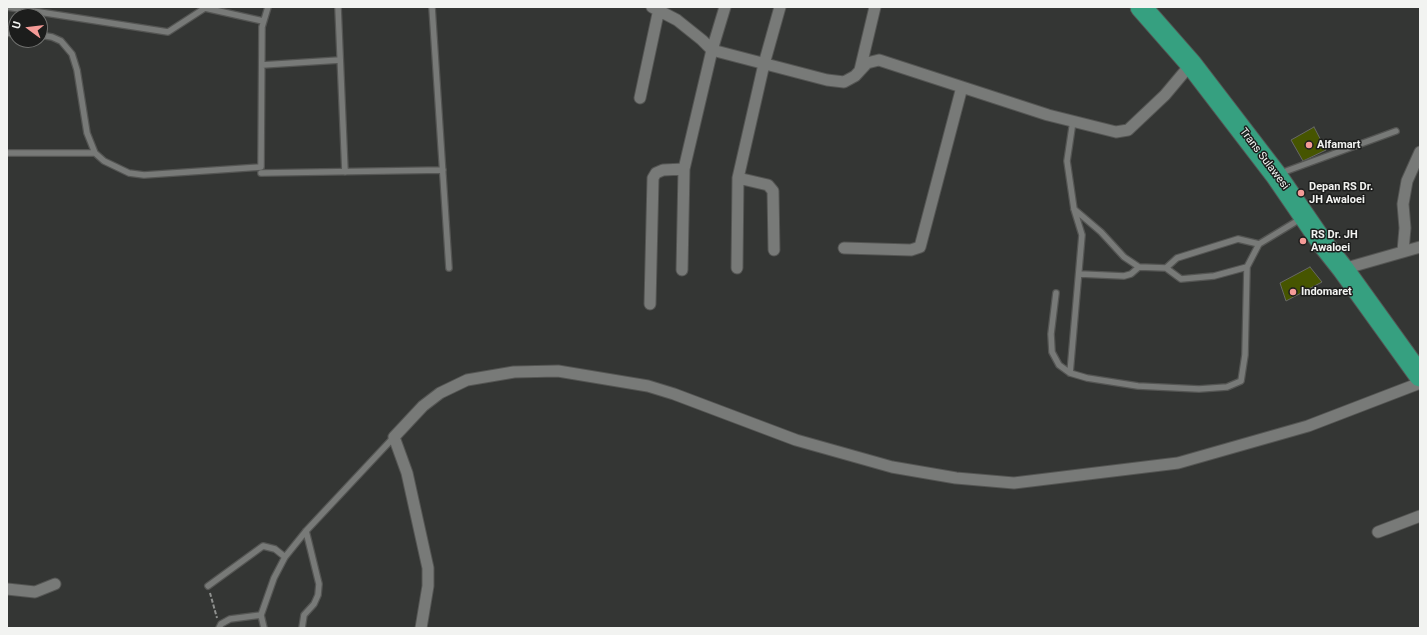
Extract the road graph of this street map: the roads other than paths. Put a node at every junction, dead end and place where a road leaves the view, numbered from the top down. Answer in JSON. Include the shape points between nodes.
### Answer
{"nodes":[{"id":1,"x":7,"y":7,"type":"edge"},
{"id":2,"x":268,"y":7,"type":"edge"},
{"id":3,"x":338,"y":7,"type":"edge"},
{"id":4,"x":432,"y":7,"type":"edge"},
{"id":5,"x":725,"y":7,"type":"edge"},
{"id":6,"x":780,"y":7,"type":"edge"},
{"id":7,"x":875,"y":7,"type":"edge"},
{"id":8,"x":1141,"y":7,"type":"edge"},
{"id":9,"x":656,"y":8,"type":"edge"},
{"id":10,"x":263,"y":21,"type":"junction"},
{"id":11,"x":48,"y":36,"type":"edge"},
{"id":12,"x":712,"y":50,"type":"junction"},
{"id":13,"x":340,"y":60,"type":"junction"},
{"id":14,"x":764,"y":64,"type":"junction"},
{"id":15,"x":1191,"y":64,"type":"junction"},
{"id":16,"x":262,"y":65,"type":"junction"},
{"id":17,"x":860,"y":71,"type":"junction"},
{"id":18,"x":962,"y":87,"type":"junction"},
{"id":19,"x":640,"y":98,"type":"dead end"},
{"id":20,"x":1073,"y":121,"type":"junction"},
{"id":21,"x":1396,"y":131,"type":"dead end"},
{"id":22,"x":1420,"y":152,"type":"edge"},
{"id":23,"x":7,"y":153,"type":"edge"},
{"id":24,"x":95,"y":153,"type":"junction"},
{"id":25,"x":684,"y":169,"type":"junction"},
{"id":26,"x":443,"y":170,"type":"junction"},
{"id":27,"x":345,"y":172,"type":"junction"},
{"id":28,"x":261,"y":173,"type":"dead end"},
{"id":29,"x":1276,"y":175,"type":"junction"},
{"id":30,"x":738,"y":178,"type":"junction"},
{"id":31,"x":1074,"y":209,"type":"junction"},
{"id":32,"x":1305,"y":216,"type":"junction"},
{"id":33,"x":1258,"y":244,"type":"junction"},
{"id":34,"x":1420,"y":247,"type":"edge"},
{"id":35,"x":844,"y":248,"type":"dead end"},
{"id":36,"x":774,"y":250,"type":"dead end"},
{"id":37,"x":1403,"y":251,"type":"junction"},
{"id":38,"x":1138,"y":267,"type":"junction"},
{"id":39,"x":1247,"y":267,"type":"junction"},
{"id":40,"x":449,"y":268,"type":"dead end"},
{"id":41,"x":737,"y":268,"type":"dead end"},
{"id":42,"x":1166,"y":268,"type":"junction"},
{"id":43,"x":1344,"y":269,"type":"junction"},
{"id":44,"x":682,"y":270,"type":"dead end"},
{"id":45,"x":1080,"y":274,"type":"junction"},
{"id":46,"x":1056,"y":294,"type":"dead end"},
{"id":47,"x":650,"y":304,"type":"dead end"},
{"id":48,"x":1070,"y":373,"type":"junction"},
{"id":49,"x":1420,"y":376,"type":"edge"},
{"id":50,"x":1420,"y":383,"type":"edge"},
{"id":51,"x":394,"y":436,"type":"junction"},
{"id":52,"x":1420,"y":516,"type":"edge"},
{"id":53,"x":306,"y":530,"type":"junction"},
{"id":54,"x":1378,"y":532,"type":"dead end"},
{"id":55,"x":285,"y":557,"type":"junction"},
{"id":56,"x":55,"y":584,"type":"dead end"},
{"id":57,"x":208,"y":586,"type":"road end"},
{"id":58,"x":7,"y":589,"type":"edge"},
{"id":59,"x":261,"y":615,"type":"junction"},
{"id":60,"x":219,"y":627,"type":"edge"},
{"id":61,"x":264,"y":628,"type":"edge"},
{"id":62,"x":302,"y":628,"type":"edge"},
{"id":63,"x":421,"y":628,"type":"edge"}],
"edges":[{"from":1,"to":10,"type":"lane","via":[[168,32],[205,8]]},
{"from":2,"to":10,"type":"lane"},
{"from":3,"to":13,"type":"lane"},
{"from":4,"to":26,"type":"lane"},
{"from":5,"to":12,"type":"street"},
{"from":6,"to":14,"type":"street"},
{"from":7,"to":17,"type":"street"},
{"from":8,"to":15,"type":"highway","name":"Trans Sulawesi"},
{"from":9,"to":12,"type":"street"},
{"from":9,"to":19,"type":"street"},
{"from":10,"to":16,"type":"lane"},
{"from":11,"to":24,"type":"lane","via":[[61,41],[72,54],[87,133]]},
{"from":12,"to":14,"type":"street"},
{"from":12,"to":25,"type":"street"},
{"from":13,"to":16,"type":"lane"},
{"from":13,"to":27,"type":"lane"},
{"from":14,"to":17,"type":"street","via":[[844,82]]},
{"from":14,"to":30,"type":"street"},
{"from":15,"to":20,"type":"street","via":[[1166,95],[1128,130],[1116,132]]},
{"from":15,"to":29,"type":"highway","name":"Trans Sulawesi"},
{"from":16,"to":24,"type":"lane","via":[[261,167],[144,175],[114,167]]},
{"from":17,"to":18,"type":"street","via":[[867,63],[879,60]]},
{"from":18,"to":20,"type":"street"},
{"from":18,"to":35,"type":"street","via":[[920,247],[911,250]]},
{"from":20,"to":31,"type":"lane","via":[[1067,161]]},
{"from":21,"to":29,"type":"lane"},
{"from":22,"to":37,"type":"street","via":[[1407,182],[1403,204]]},
{"from":23,"to":24,"type":"lane"},
{"from":25,"to":44,"type":"street"},
{"from":25,"to":47,"type":"street","via":[[663,170],[656,173],[653,178]]},
{"from":26,"to":27,"type":"lane"},
{"from":26,"to":40,"type":"lane"},
{"from":27,"to":28,"type":"lane"},
{"from":29,"to":32,"type":"highway","name":"Trans Sulawesi"},
{"from":30,"to":36,"type":"street","via":[[768,185],[773,191]]},
{"from":30,"to":41,"type":"street"},
{"from":31,"to":38,"type":"lane"},
{"from":31,"to":45,"type":"lane","via":[[1082,235]]},
{"from":32,"to":33,"type":"lane"},
{"from":32,"to":43,"type":"highway","name":"Trans Sulawesi"},
{"from":33,"to":39,"type":"lane"},
{"from":33,"to":42,"type":"lane","via":[[1238,239],[1177,258]]},
{"from":34,"to":37,"type":"street"},
{"from":37,"to":43,"type":"street"},
{"from":38,"to":42,"type":"lane"},
{"from":38,"to":45,"type":"lane","via":[[1131,274],[1124,276]]},
{"from":39,"to":42,"type":"lane","via":[[1214,276],[1181,279]]},
{"from":39,"to":48,"type":"lane","via":[[1245,355],[1241,381],[1226,387],[1199,389],[1138,386]]},
{"from":43,"to":49,"type":"highway","name":"Trans Sulawesi"},
{"from":45,"to":48,"type":"lane"},
{"from":46,"to":48,"type":"lane","via":[[1051,334],[1052,352],[1059,365]]},
{"from":50,"to":51,"type":"street","via":[[1308,426],[1178,463],[1014,483],[956,478],[892,467],[796,440],[648,386],[558,371],[514,372],[467,380],[440,393],[423,406]]},
{"from":51,"to":53,"type":"lane"},
{"from":51,"to":63,"type":"street","via":[[407,472],[428,568],[428,586]]},
{"from":52,"to":54,"type":"street"},
{"from":53,"to":55,"type":"lane"},
{"from":53,"to":62,"type":"lane","via":[[319,584],[318,596],[304,615]]},
{"from":55,"to":57,"type":"lane","via":[[275,549],[263,546]]},
{"from":55,"to":59,"type":"lane"},
{"from":56,"to":58,"type":"street","via":[[35,592]]},
{"from":59,"to":60,"type":"lane","via":[[230,619]]},
{"from":59,"to":61,"type":"lane"}]}
